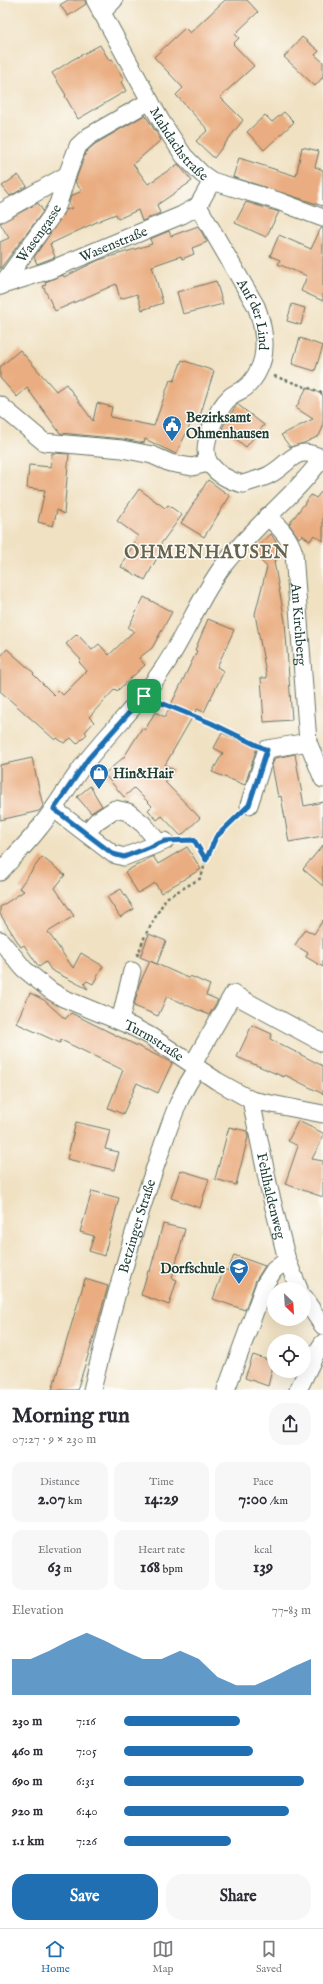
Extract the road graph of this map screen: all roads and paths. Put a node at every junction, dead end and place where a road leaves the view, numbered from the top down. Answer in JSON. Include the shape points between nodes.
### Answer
{"nodes":[{"id":1,"x":114,"y":0,"type":"edge"},
{"id":2,"x":98,"y":6,"type":"edge"},
{"id":3,"x":150,"y":101,"type":"junction"},
{"id":4,"x":67,"y":175,"type":"junction"},
{"id":5,"x":212,"y":181,"type":"junction"},
{"id":6,"x":198,"y":206,"type":"junction"},
{"id":7,"x":0,"y":212,"type":"edge"},
{"id":8,"x":323,"y":218,"type":"edge"},
{"id":9,"x":0,"y":286,"type":"edge"},
{"id":10,"x":259,"y":370,"type":"junction"},
{"id":11,"x":323,"y":393,"type":"edge"},
{"id":12,"x":0,"y":405,"type":"edge"},
{"id":13,"x":323,"y":458,"type":"edge"},
{"id":14,"x":208,"y":463,"type":"junction"},
{"id":15,"x":267,"y":516,"type":"junction"},
{"id":16,"x":144,"y":696,"type":"junction"},
{"id":17,"x":308,"y":742,"type":"junction"},
{"id":18,"x":267,"y":750,"type":"junction"},
{"id":19,"x":323,"y":779,"type":"edge"},
{"id":20,"x":249,"y":805,"type":"joint"},
{"id":21,"x":54,"y":809,"type":"junction"},
{"id":22,"x":86,"y":833,"type":"junction"},
{"id":23,"x":162,"y":842,"type":"junction"},
{"id":24,"x":206,"y":860,"type":"junction"},
{"id":25,"x":0,"y":872,"type":"edge"},
{"id":26,"x":0,"y":940,"type":"edge"},
{"id":27,"x":132,"y":971,"type":"joint"},
{"id":28,"x":120,"y":1021,"type":"junction"},
{"id":29,"x":323,"y":1043,"type":"edge"},
{"id":30,"x":196,"y":1066,"type":"junction"},
{"id":31,"x":251,"y":1100,"type":"junction"},
{"id":32,"x":323,"y":1114,"type":"edge"},
{"id":33,"x":287,"y":1260,"type":"junction"},
{"id":34,"x":296,"y":1282,"type":"edge"},
{"id":35,"x":311,"y":1308,"type":"edge"},
{"id":36,"x":323,"y":1326,"type":"edge"},
{"id":37,"x":323,"y":1343,"type":"edge"},
{"id":38,"x":92,"y":1390,"type":"edge"},
{"id":39,"x":226,"y":1390,"type":"edge"},
{"id":40,"x":298,"y":1390,"type":"edge"}],
"edges":[{"from":1,"to":2,"type":"street"},
{"from":2,"to":3,"type":"street","name":"Mahdachstraße"},
{"from":3,"to":4,"type":"street","name":"Wasengasse","via":[[88,136],[78,146]]},
{"from":3,"to":5,"type":"street","name":"Mahdachstraße","via":[[184,156]]},
{"from":4,"to":7,"type":"street","name":"Wasengasse"},
{"from":4,"to":9,"type":"street","name":"Wasengasse","via":[[58,204],[50,218]]},
{"from":5,"to":6,"type":"street"},
{"from":5,"to":8,"type":"street","name":"Mahdachstraße"},
{"from":6,"to":9,"type":"street","name":"Wasenstraße","via":[[162,225],[111,246]]},
{"from":6,"to":10,"type":"street","name":"Auf der Lind","via":[[262,320],[264,346]]},
{"from":10,"to":11,"type":"path"},
{"from":10,"to":14,"type":"street","name":"Auf der Lind","via":[[245,387],[230,397],[217,414],[208,433]]},
{"from":12,"to":14,"type":"street","via":[[44,442],[122,449],[188,466]]},
{"from":13,"to":14,"type":"street","via":[[308,452],[298,454],[269,475],[243,484],[222,476]]},
{"from":13,"to":15,"type":"street"},
{"from":15,"to":16,"type":"street","via":[[222,568],[184,636]]},
{"from":15,"to":17,"type":"street","name":"Am Kirchberg","via":[[284,531],[291,542],[296,562]]},
{"from":16,"to":18,"type":"path","via":[[211,723]]},
{"from":16,"to":21,"type":"street","via":[[88,759]]},
{"from":17,"to":18,"type":"street"},
{"from":17,"to":19,"type":"street","name":"Am Kirchberg"},
{"from":18,"to":20,"type":"street"},
{"from":20,"to":24,"type":"path","via":[[216,837]]},
{"from":21,"to":22,"type":"street"},
{"from":21,"to":25,"type":"street"},
{"from":22,"to":23,"type":"street","via":[[113,854],[124,857]]},
{"from":22,"to":23,"type":"street","via":[[114,809],[128,812]]},
{"from":23,"to":24,"type":"path","via":[[194,840]]},
{"from":24,"to":27,"type":"path","via":[[201,878],[166,898],[145,936]]},
{"from":26,"to":28,"type":"street","name":"Turmstraße","via":[[24,969],[46,987],[63,998]]},
{"from":27,"to":28,"type":"street"},
{"from":28,"to":30,"type":"street","name":"Turmstraße","via":[[150,1036]]},
{"from":29,"to":30,"type":"street","name":"Betzinger Straße","via":[[233,994]]},
{"from":30,"to":31,"type":"street","name":"Turmstraße"},
{"from":30,"to":38,"type":"street","name":"Betzinger Straße","via":[[175,1110],[142,1206]]},
{"from":31,"to":32,"type":"street","name":"Turmstraße"},
{"from":31,"to":33,"type":"street","name":"Fehlhaldenweg"},
{"from":33,"to":34,"type":"street","name":"Fehlhaldenweg"},
{"from":33,"to":39,"type":"street","via":[[274,1270],[265,1284]]},
{"from":35,"to":36,"type":"street"},
{"from":37,"to":40,"type":"street"}]}
